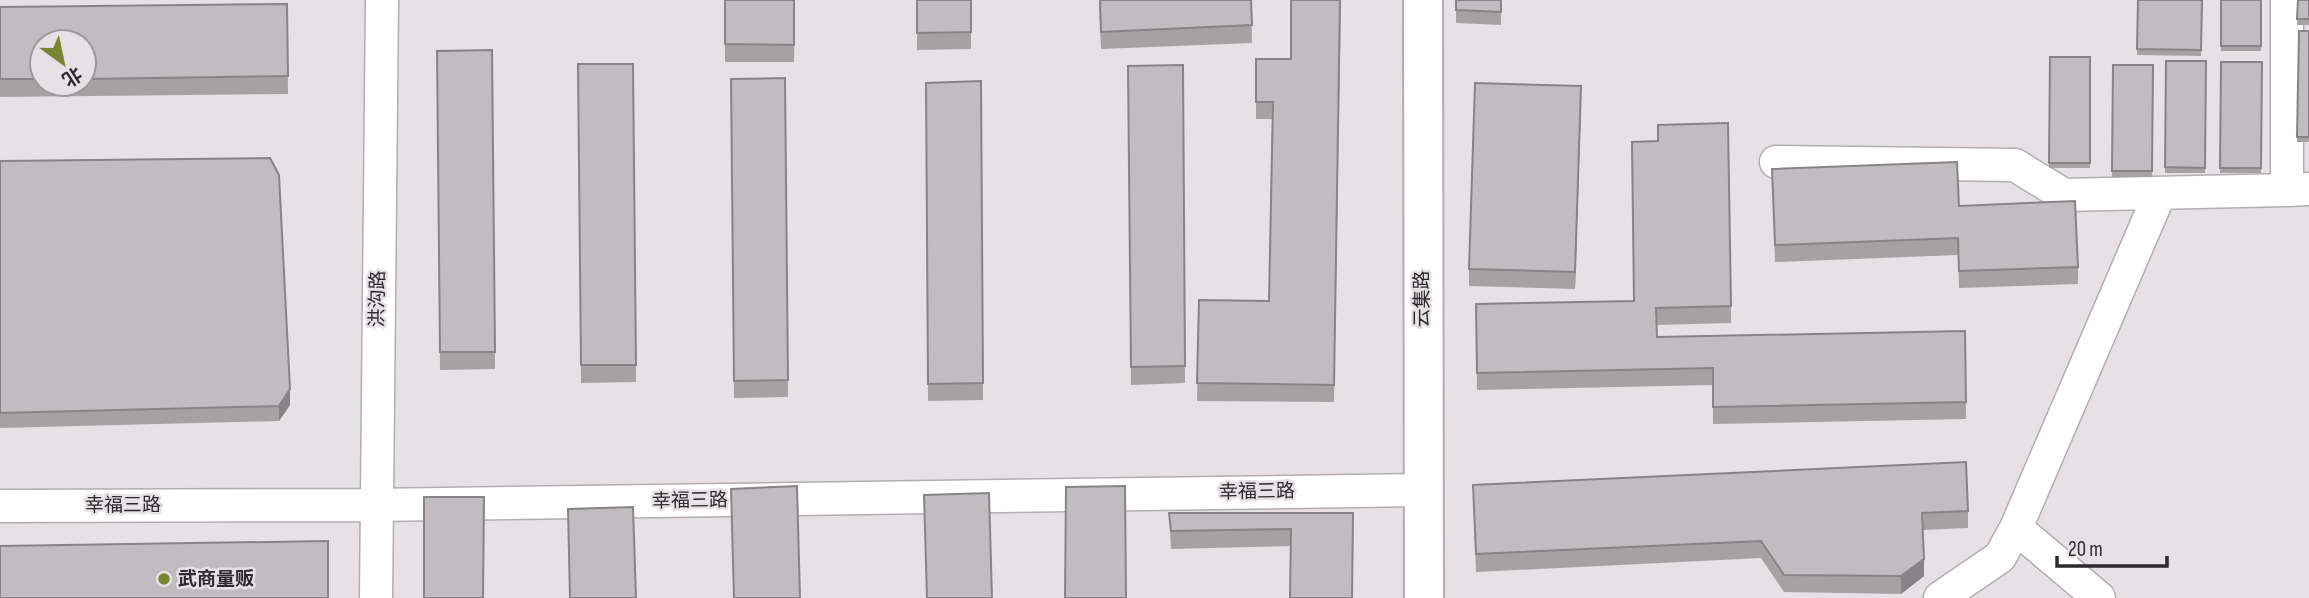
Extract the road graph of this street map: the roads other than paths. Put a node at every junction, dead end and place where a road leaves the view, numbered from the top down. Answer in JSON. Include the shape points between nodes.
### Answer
{"nodes":[{"id":1,"x":382,"y":0,"type":"edge"},
{"id":2,"x":1423,"y":0,"type":"edge"},
{"id":3,"x":2287,"y":0,"type":"edge"},
{"id":4,"x":1776,"y":162,"type":"dead end"},
{"id":5,"x":2298,"y":190,"type":"edge"},
{"id":6,"x":2160,"y":193,"type":"junction"},
{"id":7,"x":1422,"y":490,"type":"junction"},
{"id":8,"x":374,"y":505,"type":"junction"},
{"id":9,"x":0,"y":506,"type":"edge"},
{"id":10,"x":2016,"y":528,"type":"junction"},
{"id":11,"x":376,"y":598,"type":"edge"},
{"id":12,"x":1424,"y":598,"type":"edge"},
{"id":13,"x":1940,"y":598,"type":"edge"},
{"id":14,"x":2099,"y":598,"type":"edge"}],
"edges":[{"from":1,"to":8,"type":"street","name":"洪沟路"},
{"from":2,"to":7,"type":"street","name":"云集路"},
{"from":3,"to":5,"type":"street"},
{"from":4,"to":6,"type":"street","via":[[2015,165],[2064,195]]},
{"from":5,"to":6,"type":"street"},
{"from":6,"to":10,"type":"street"},
{"from":7,"to":8,"type":"street","name":"幸福三路"},
{"from":7,"to":12,"type":"street","name":"云集路"},
{"from":8,"to":9,"type":"street","name":"幸福三路"},
{"from":8,"to":11,"type":"street","name":"洪沟路"},
{"from":10,"to":13,"type":"street","via":[[2000,557]]},
{"from":10,"to":14,"type":"street"}]}
